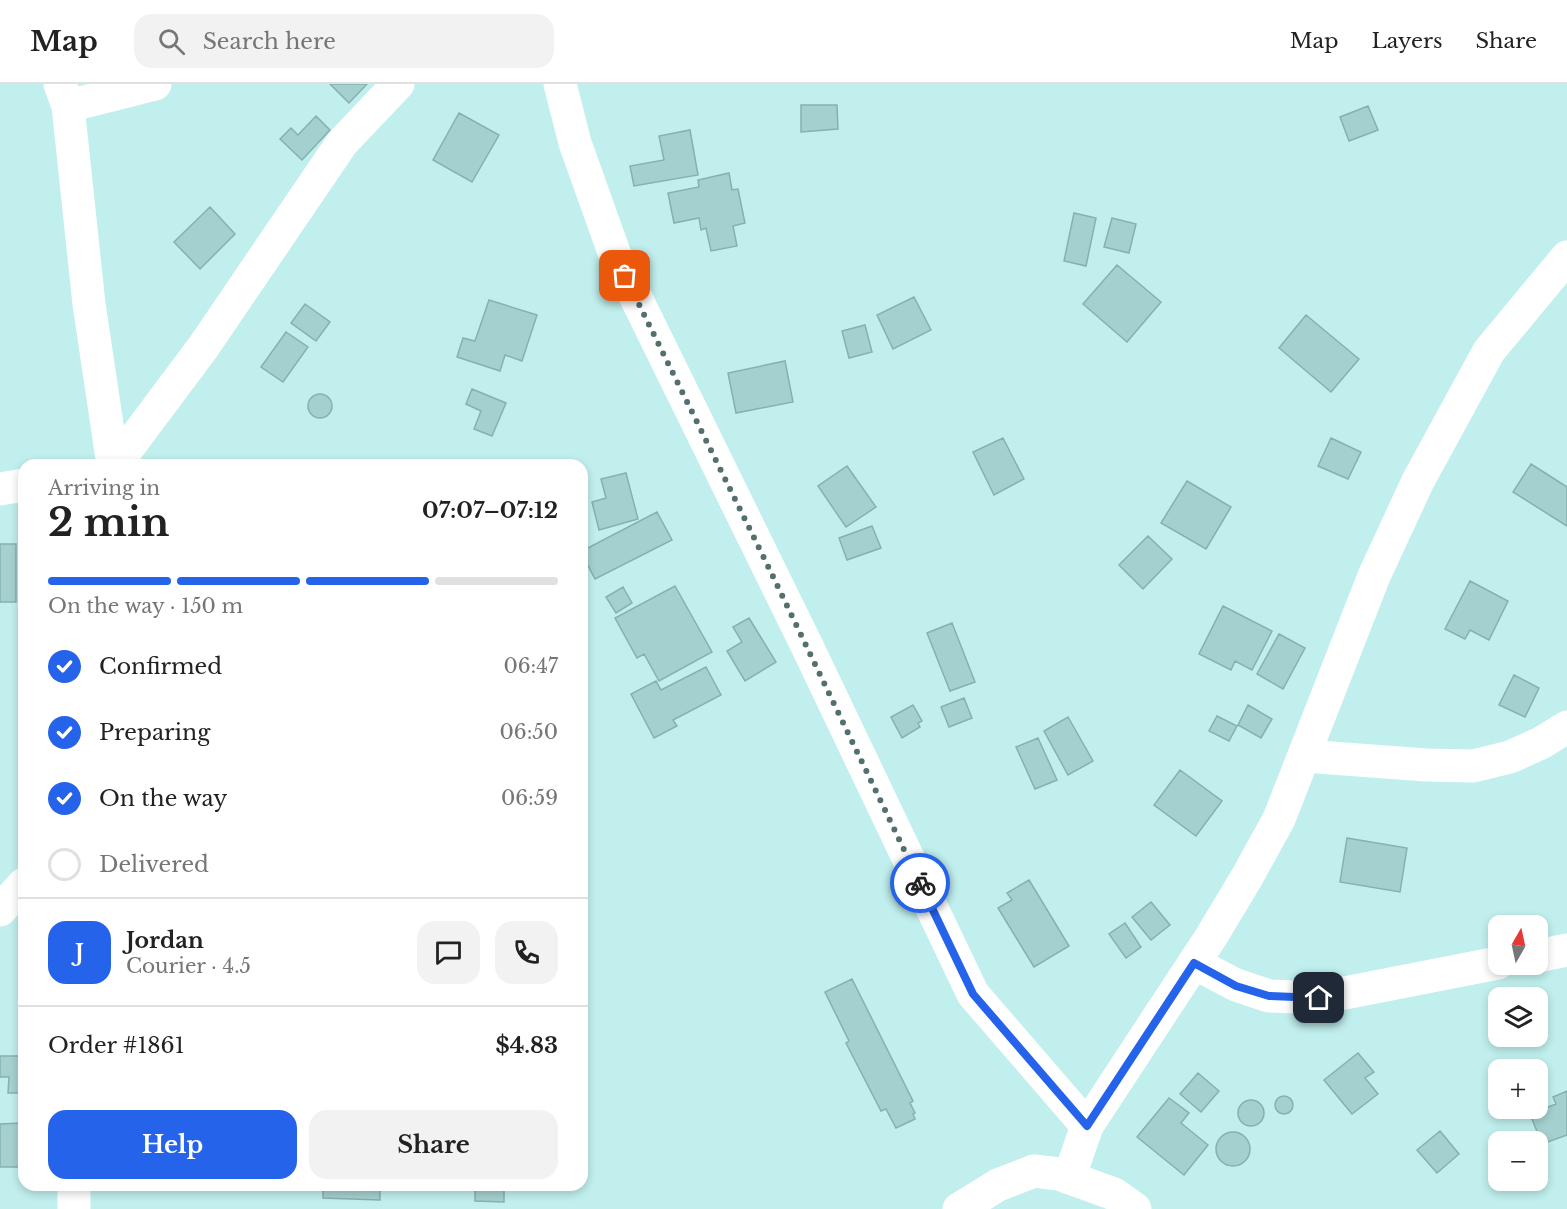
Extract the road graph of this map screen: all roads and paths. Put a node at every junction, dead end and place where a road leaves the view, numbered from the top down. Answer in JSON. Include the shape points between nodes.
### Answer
{"nodes":[{"id":1,"x":155,"y":84,"type":"edge"},
{"id":2,"x":398,"y":84,"type":"edge"},
{"id":3,"x":560,"y":84,"type":"edge"},
{"id":4,"x":64,"y":95,"type":"edge"},
{"id":5,"x":1567,"y":257,"type":"edge"},
{"id":6,"x":113,"y":459,"type":"edge"},
{"id":7,"x":119,"y":459,"type":"edge"},
{"id":8,"x":18,"y":486,"type":"edge"},
{"id":9,"x":0,"y":489,"type":"edge"},
{"id":10,"x":1567,"y":727,"type":"edge"},
{"id":11,"x":1304,"y":756,"type":"junction"},
{"id":12,"x":18,"y":890,"type":"edge"},
{"id":13,"x":0,"y":910,"type":"edge"},
{"id":14,"x":1567,"y":950,"type":"edge"},
{"id":15,"x":1548,"y":954,"type":"edge"},
{"id":16,"x":1194,"y":963,"type":"junction"},
{"id":17,"x":1488,"y":965,"type":"edge"},
{"id":18,"x":1087,"y":1126,"type":"junction"},
{"id":19,"x":1069,"y":1178,"type":"junction"},
{"id":20,"x":74,"y":1191,"type":"edge"},
{"id":21,"x":74,"y":1209,"type":"edge"},
{"id":22,"x":959,"y":1209,"type":"edge"},
{"id":23,"x":1135,"y":1209,"type":"edge"}],
"edges":[{"from":1,"to":4,"type":"street"},
{"from":2,"to":7,"type":"street","via":[[342,143],[204,346]]},
{"from":3,"to":18,"type":"street","via":[[575,143],[615,255],[973,994]]},
{"from":4,"to":6,"type":"street","via":[[89,304]]},
{"from":5,"to":11,"type":"street","via":[[1490,351],[1418,481],[1374,576]]},
{"from":8,"to":9,"type":"street"},
{"from":10,"to":11,"type":"street","via":[[1510,757],[1473,766]]},
{"from":11,"to":16,"type":"street","via":[[1279,819]]},
{"from":12,"to":13,"type":"street"},
{"from":14,"to":15,"type":"street"},
{"from":16,"to":17,"type":"street","via":[[1236,986],[1269,996],[1319,998]]},
{"from":16,"to":18,"type":"street"},
{"from":18,"to":19,"type":"street"},
{"from":19,"to":22,"type":"street","via":[[1034,1171],[998,1185]]},
{"from":19,"to":23,"type":"street","via":[[1114,1194]]},
{"from":20,"to":21,"type":"street"}]}
